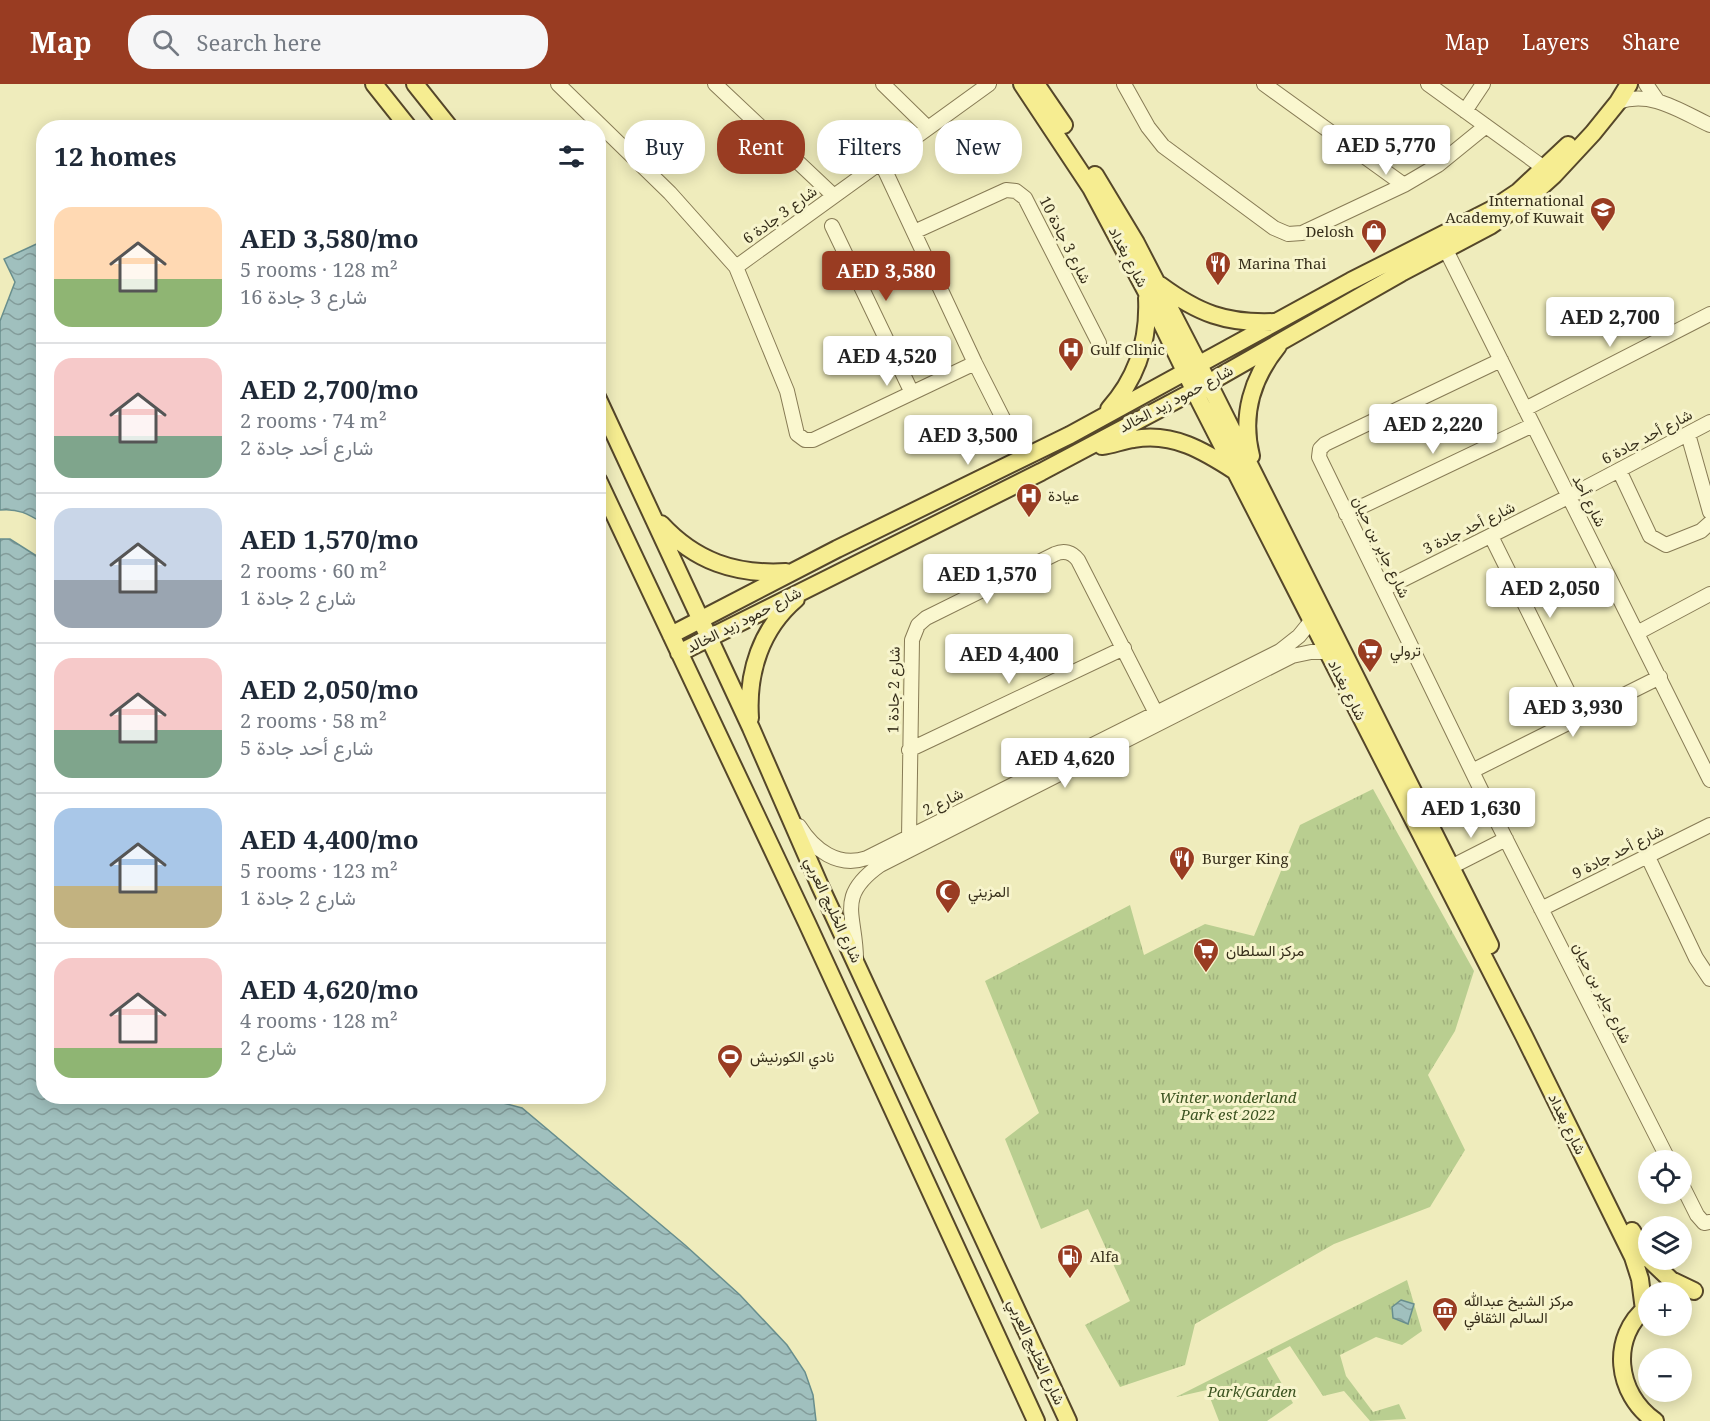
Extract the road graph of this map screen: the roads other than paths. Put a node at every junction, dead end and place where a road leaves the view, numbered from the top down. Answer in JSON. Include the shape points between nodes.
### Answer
{"nodes":[{"id":1,"x":374,"y":84,"type":"edge"},
{"id":2,"x":415,"y":84,"type":"edge"},
{"id":3,"x":715,"y":84,"type":"edge"},
{"id":4,"x":883,"y":84,"type":"edge"},
{"id":5,"x":989,"y":84,"type":"edge"},
{"id":6,"x":1022,"y":84,"type":"edge"},
{"id":7,"x":1036,"y":84,"type":"edge"},
{"id":8,"x":1124,"y":84,"type":"edge"},
{"id":9,"x":1264,"y":84,"type":"edge"},
{"id":10,"x":1428,"y":84,"type":"edge"},
{"id":11,"x":1484,"y":84,"type":"edge"},
{"id":12,"x":1615,"y":84,"type":"edge"},
{"id":13,"x":1629,"y":84,"type":"edge"},
{"id":14,"x":1646,"y":84,"type":"edge"},
{"id":15,"x":566,"y":87,"type":"edge"},
{"id":16,"x":1657,"y":100,"type":"junction"},
{"id":17,"x":1617,"y":102,"type":"junction"},
{"id":18,"x":1465,"y":111,"type":"junction"},
{"id":19,"x":403,"y":120,"type":"edge"},
{"id":20,"x":444,"y":120,"type":"edge"},
{"id":21,"x":598,"y":120,"type":"edge"},
{"id":22,"x":1710,"y":125,"type":"edge"},
{"id":23,"x":1486,"y":126,"type":"junction"},
{"id":24,"x":606,"y":128,"type":"edge"},
{"id":25,"x":928,"y":128,"type":"junction"},
{"id":26,"x":923,"y":132,"type":"edge"},
{"id":27,"x":1544,"y":168,"type":"junction"},
{"id":28,"x":864,"y":174,"type":"edge"},
{"id":29,"x":886,"y":174,"type":"edge"},
{"id":30,"x":1404,"y":185,"type":"junction"},
{"id":31,"x":834,"y":196,"type":"junction"},
{"id":32,"x":832,"y":226,"type":"dead end"},
{"id":33,"x":914,"y":232,"type":"junction"},
{"id":34,"x":1442,"y":243,"type":"junction"},
{"id":35,"x":736,"y":267,"type":"junction"},
{"id":36,"x":1151,"y":286,"type":"junction"},
{"id":37,"x":1710,"y":314,"type":"edge"},
{"id":38,"x":1278,"y":321,"type":"junction"},
{"id":39,"x":1281,"y":342,"type":"junction"},
{"id":40,"x":1099,"y":343,"type":"dead end"},
{"id":41,"x":1500,"y":360,"type":"junction"},
{"id":42,"x":975,"y":363,"type":"junction"},
{"id":43,"x":1192,"y":369,"type":"junction"},
{"id":44,"x":1201,"y":386,"type":"junction"},
{"id":45,"x":912,"y":393,"type":"junction"},
{"id":46,"x":1525,"y":409,"type":"junction"},
{"id":47,"x":606,"y":416,"type":"edge"},
{"id":48,"x":1100,"y":419,"type":"junction"},
{"id":49,"x":1710,"y":423,"type":"edge"},
{"id":50,"x":1533,"y":425,"type":"junction"},
{"id":51,"x":1688,"y":434,"type":"junction"},
{"id":52,"x":1089,"y":446,"type":"junction"},
{"id":53,"x":1023,"y":458,"type":"junction"},
{"id":54,"x":1619,"y":470,"type":"junction"},
{"id":55,"x":1237,"y":472,"type":"junction"},
{"id":56,"x":1255,"y":475,"type":"junction"},
{"id":57,"x":606,"y":497,"type":"edge"},
{"id":58,"x":1568,"y":497,"type":"junction"},
{"id":59,"x":1710,"y":512,"type":"edge"},
{"id":60,"x":652,"y":514,"type":"junction"},
{"id":61,"x":1346,"y":514,"type":"junction"},
{"id":62,"x":1710,"y":523,"type":"edge"},
{"id":63,"x":1491,"y":536,"type":"junction"},
{"id":64,"x":792,"y":571,"type":"junction"},
{"id":65,"x":810,"y":587,"type":"junction"},
{"id":66,"x":1383,"y":589,"type":"junction"},
{"id":67,"x":1710,"y":594,"type":"edge"},
{"id":68,"x":700,"y":620,"type":"junction"},
{"id":69,"x":1312,"y":620,"type":"junction"},
{"id":70,"x":1637,"y":633,"type":"junction"},
{"id":71,"x":671,"y":635,"type":"junction"},
{"id":72,"x":709,"y":637,"type":"junction"},
{"id":73,"x":1124,"y":648,"type":"junction"},
{"id":74,"x":1328,"y":652,"type":"junction"},
{"id":75,"x":679,"y":653,"type":"junction"},
{"id":76,"x":1660,"y":677,"type":"junction"},
{"id":77,"x":1581,"y":716,"type":"junction"},
{"id":78,"x":1158,"y":718,"type":"junction"},
{"id":79,"x":751,"y":728,"type":"junction"},
{"id":80,"x":909,"y":750,"type":"junction"},
{"id":81,"x":1472,"y":771,"type":"junction"},
{"id":82,"x":1708,"y":773,"type":"edge"},
{"id":83,"x":786,"y":808,"type":"junction"},
{"id":84,"x":1710,"y":825,"type":"edge"},
{"id":85,"x":915,"y":839,"type":"junction"},
{"id":86,"x":1506,"y":839,"type":"junction"},
{"id":87,"x":1647,"y":855,"type":"junction"},
{"id":88,"x":1451,"y":867,"type":"junction"},
{"id":89,"x":1541,"y":909,"type":"junction"},
{"id":90,"x":856,"y":962,"type":"junction"},
{"id":91,"x":1710,"y":980,"type":"edge"},
{"id":92,"x":1663,"y":1150,"type":"edge"},
{"id":93,"x":1692,"y":1204,"type":"edge"},
{"id":94,"x":1710,"y":1221,"type":"edge"},
{"id":95,"x":1638,"y":1242,"type":"edge"},
{"id":96,"x":1661,"y":1270,"type":"edge"},
{"id":97,"x":1641,"y":1282,"type":"edge"},
{"id":98,"x":1702,"y":1293,"type":"edge"},
{"id":99,"x":1638,"y":1316,"type":"edge"},
{"id":100,"x":1036,"y":1421,"type":"edge"},
{"id":101,"x":1068,"y":1421,"type":"edge"},
{"id":102,"x":1655,"y":1421,"type":"edge"}],
"edges":[{"from":1,"to":19,"type":"main road"},
{"from":2,"to":20,"type":"main road"},
{"from":3,"to":31,"type":"street"},
{"from":4,"to":25,"type":"street"},
{"from":5,"to":25,"type":"street","name":"شارع 3 جادة 6"},
{"from":6,"to":36,"type":"main road","name":"شارع بغداد"},
{"from":7,"to":36,"type":"main road","name":"شارع بغداد","via":[[1113,203]]},
{"from":8,"to":30,"type":"street","via":[[1163,146],[1274,228],[1288,234],[1302,232]]},
{"from":9,"to":30,"type":"street"},
{"from":10,"to":18,"type":"street"},
{"from":11,"to":18,"type":"street"},
{"from":12,"to":27,"type":"main road","name":"شارع حمود زيد الخالد","via":[[1572,142]]},
{"from":13,"to":17,"type":"main road","name":"شارع حمود زيد الخالد"},
{"from":14,"to":16,"type":"street"},
{"from":15,"to":21,"type":"street"},
{"from":16,"to":17,"type":"street","via":[[1633,98]]},
{"from":16,"to":22,"type":"street"},
{"from":17,"to":34,"type":"main road","name":"شارع حمود زيد الخالد","via":[[1554,175],[1522,204],[1490,226]]},
{"from":18,"to":23,"type":"street"},
{"from":23,"to":27,"type":"street"},
{"from":23,"to":30,"type":"street","via":[[1438,165]]},
{"from":24,"to":35,"type":"street"},
{"from":25,"to":26,"type":"street","name":"شارع 3 جادة 6"},
{"from":27,"to":34,"type":"main road","name":"شارع حمود زيد الخالد","via":[[1518,192]]},
{"from":28,"to":31,"type":"street","name":"شارع 3 جادة 6"},
{"from":29,"to":33,"type":"street"},
{"from":31,"to":35,"type":"street","name":"شارع 3 جادة 6"},
{"from":32,"to":45,"type":"street"},
{"from":33,"to":40,"type":"street","name":"شارع 3 جادة 10","via":[[1006,190],[1016,191],[1025,198]]},
{"from":33,"to":42,"type":"street"},
{"from":34,"to":38,"type":"main road","name":"شارع حمود زيد الخالد"},
{"from":34,"to":39,"type":"main road","name":"شارع حمود زيد الخالد","via":[[1401,273]]},
{"from":34,"to":41,"type":"street","name":"شارع أحد"},
{"from":35,"to":45,"type":"street","via":[[787,391],[797,434],[805,440],[813,440]]},
{"from":36,"to":38,"type":"main road","via":[[1215,316],[1243,322]]},
{"from":36,"to":43,"type":"main road","name":"شارع بغداد"},
{"from":36,"to":48,"type":"main road","via":[[1138,362],[1120,396]]},
{"from":37,"to":46,"type":"street"},
{"from":38,"to":43,"type":"main road","name":"شارع حمود زيد الخالد"},
{"from":39,"to":44,"type":"main road","name":"شارع حمود زيد الخالد"},
{"from":39,"to":56,"type":"main road","via":[[1260,372],[1250,401],[1247,435]]},
{"from":41,"to":46,"type":"street","name":"شارع أحد"},
{"from":41,"to":61,"type":"street","name":"شارع جابر بن حيان","via":[[1322,446],[1320,461]]},
{"from":42,"to":45,"type":"street"},
{"from":42,"to":53,"type":"street"},
{"from":43,"to":44,"type":"main road","name":"شارع بغداد"},
{"from":43,"to":48,"type":"main road","name":"شارع حمود زيد الخالد"},
{"from":44,"to":52,"type":"main road","name":"شارع حمود زيد الخالد"},
{"from":44,"to":55,"type":"main road","name":"شارع بغداد"},
{"from":44,"to":56,"type":"main road","name":"شارع بغداد"},
{"from":46,"to":50,"type":"street","name":"شارع أحد"},
{"from":47,"to":60,"type":"main road","name":"شارع الخليج العربي"},
{"from":48,"to":53,"type":"main road","name":"شارع حمود زيد الخالد"},
{"from":49,"to":51,"type":"street","name":"شارع أحد جادة 6"},
{"from":50,"to":58,"type":"street","name":"شارع أحد"},
{"from":50,"to":61,"type":"street"},
{"from":51,"to":54,"type":"street","name":"شارع أحد جادة 6"},
{"from":51,"to":59,"type":"street"},
{"from":52,"to":55,"type":"main road","via":[[1164,438],[1195,447]]},
{"from":52,"to":65,"type":"main road","name":"شارع حمود زيد الخالد"},
{"from":53,"to":64,"type":"main road","name":"شارع حمود زيد الخالد"},
{"from":54,"to":58,"type":"street","name":"شارع أحد جادة 6"},
{"from":54,"to":62,"type":"street","via":[[1650,536],[1658,541],[1666,545],[1701,531]]},
{"from":55,"to":69,"type":"main road","name":"شارع بغداد"},
{"from":56,"to":88,"type":"main road","name":"شارع بغداد"},
{"from":57,"to":71,"type":"main road","name":"شارع الخليج العربي"},
{"from":58,"to":63,"type":"street","name":"شارع أحد جادة 3"},
{"from":58,"to":70,"type":"street","name":"شارع أحد"},
{"from":60,"to":64,"type":"main road","via":[[674,538],[700,556],[729,568],[761,573]]},
{"from":60,"to":68,"type":"main road","name":"شارع الخليج العربي"},
{"from":61,"to":66,"type":"street","name":"شارع جابر بن حيان"},
{"from":63,"to":66,"type":"street","name":"شارع أحد جادة 3"},
{"from":63,"to":77,"type":"street"},
{"from":64,"to":68,"type":"main road","name":"شارع حمود زيد الخالد"},
{"from":65,"to":72,"type":"main road","name":"شارع حمود زيد الخالد"},
{"from":65,"to":79,"type":"main road","via":[[785,608],[762,644],[749,696]]},
{"from":66,"to":81,"type":"street","name":"شارع جابر بن حيان"},
{"from":67,"to":70,"type":"street"},
{"from":68,"to":71,"type":"main road","name":"شارع حمود زيد الخالد"},
{"from":68,"to":72,"type":"main road","name":"شارع الخليج العربي"},
{"from":69,"to":74,"type":"main road","name":"شارع بغداد"},
{"from":69,"to":78,"type":"street","name":"شارع 2","via":[[1280,651]]},
{"from":70,"to":76,"type":"street","name":"شارع أحد"},
{"from":71,"to":75,"type":"main road","name":"شارع الخليج العربي"},
{"from":72,"to":75,"type":"main road","name":"شارع حمود زيد الخالد"},
{"from":72,"to":79,"type":"main road","name":"شارع الخليج العربي"},
{"from":73,"to":78,"type":"street","name":"شارع 2 جادة 1"},
{"from":73,"to":80,"type":"street","name":"شارع 2 جادة 1"},
{"from":73,"to":80,"type":"street","name":"شارع 2 جادة 1","via":[[1076,557],[1066,552],[1055,554],[918,625],[912,640]]},
{"from":74,"to":78,"type":"street","name":"شارع 2","via":[[1292,656]]},
{"from":74,"to":97,"type":"main road","name":"شارع بغداد","via":[[1524,1036],[1633,1257]]},
{"from":75,"to":100,"type":"main road","name":"شارع الخليج العربي"},
{"from":76,"to":77,"type":"street"},
{"from":76,"to":82,"type":"street","name":"شارع أحد"},
{"from":77,"to":81,"type":"street"},
{"from":78,"to":85,"type":"street","name":"شارع 2"},
{"from":79,"to":83,"type":"main road","name":"شارع الخليج العربي"},
{"from":80,"to":85,"type":"street","name":"شارع 2 جادة 1"},
{"from":81,"to":86,"type":"street","name":"شارع جابر بن حيان"},
{"from":83,"to":85,"type":"street","name":"شارع 2","via":[[816,847],[844,861],[867,858]]},
{"from":83,"to":90,"type":"main road","name":"شارع الخليج العربي"},
{"from":84,"to":87,"type":"street","name":"شارع أحد جادة 9"},
{"from":85,"to":90,"type":"street","name":"شارع 2","via":[[857,887],[850,913]]},
{"from":86,"to":88,"type":"street"},
{"from":86,"to":89,"type":"street","name":"شارع جابر بن حيان"},
{"from":87,"to":89,"type":"street","name":"شارع أحد جادة 9"},
{"from":87,"to":91,"type":"street"},
{"from":88,"to":95,"type":"main road","name":"شارع بغداد"},
{"from":89,"to":92,"type":"street","name":"شارع جابر بن حيان"},
{"from":90,"to":101,"type":"main road","name":"شارع الخليج العربي"},
{"from":93,"to":94,"type":"street","via":[[1704,1223]]},
{"from":96,"to":98,"type":"main road","name":"شارع بغداد","via":[[1671,1280]]},
{"from":99,"to":102,"type":"main road","via":[[1626,1336],[1622,1368],[1632,1398]]}]}
